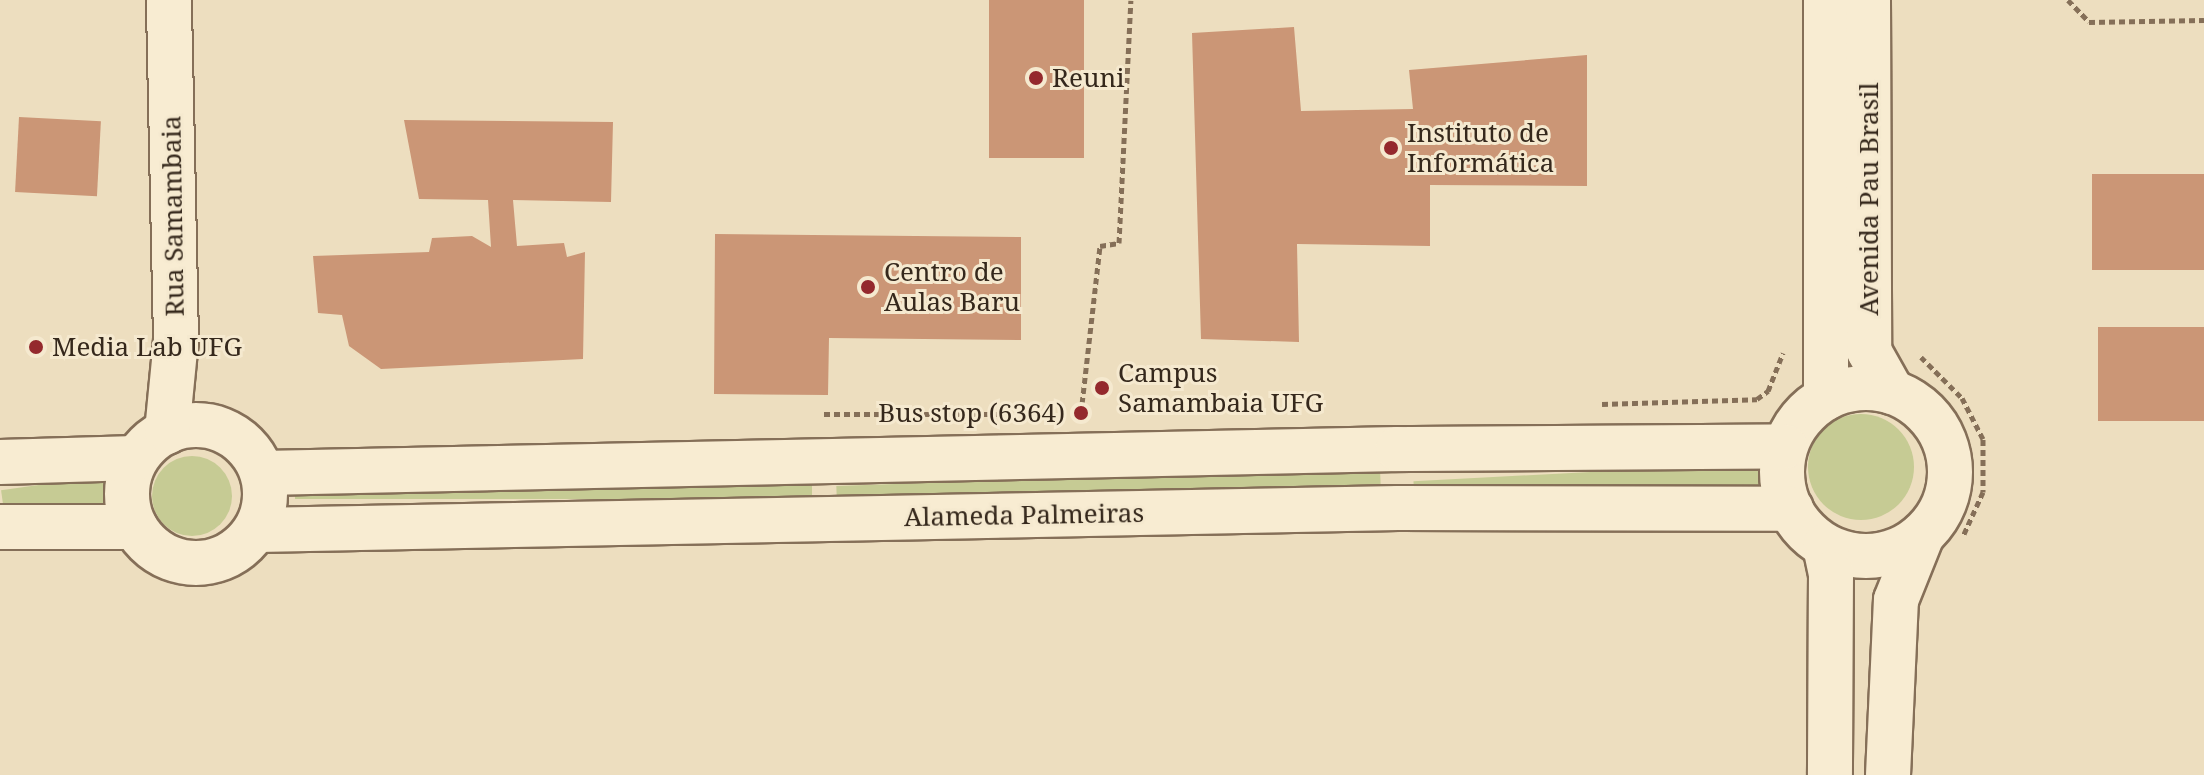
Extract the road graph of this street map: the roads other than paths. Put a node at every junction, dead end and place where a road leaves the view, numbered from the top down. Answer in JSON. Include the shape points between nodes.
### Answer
{"nodes":[{"id":1,"x":169,"y":0,"type":"edge"},
{"id":2,"x":1826,"y":0,"type":"edge"},
{"id":3,"x":1868,"y":0,"type":"edge"},
{"id":4,"x":1892,"y":392,"type":"junction"},
{"id":5,"x":1826,"y":398,"type":"junction"},
{"id":6,"x":152,"y":445,"type":"junction"},
{"id":7,"x":1785,"y":446,"type":"junction"},
{"id":8,"x":0,"y":462,"type":"edge"},
{"id":9,"x":263,"y":473,"type":"junction"},
{"id":10,"x":1791,"y":509,"type":"junction"},
{"id":11,"x":0,"y":527,"type":"edge"},
{"id":12,"x":135,"y":527,"type":"junction"},
{"id":13,"x":257,"y":530,"type":"junction"},
{"id":14,"x":1922,"y":535,"type":"junction"},
{"id":15,"x":1825,"y":546,"type":"junction"},
{"id":16,"x":1830,"y":775,"type":"edge"},
{"id":17,"x":1888,"y":775,"type":"edge"}],
"edges":[{"from":1,"to":6,"type":"street","name":"Rua Samambaia","via":[[176,340]]},
{"from":2,"to":5,"type":"street","name":"Avenida Pau Brasil"},
{"from":3,"to":4,"type":"street","name":"Avenida Pau Brasil","via":[[1869,351]]},
{"from":4,"to":5,"type":"street","via":[[1870,388]]},
{"from":4,"to":14,"type":"street","via":[[1933,421],[1945,443],[1948,493]]},
{"from":5,"to":7,"type":"street","via":[[1794,428]]},
{"from":6,"to":8,"type":"street"},
{"from":6,"to":9,"type":"street","via":[[197,425],[218,428],[238,438]]},
{"from":6,"to":12,"type":"street","via":[[127,488]]},
{"from":7,"to":9,"type":"street"},
{"from":7,"to":10,"type":"street","via":[[1781,470]]},
{"from":9,"to":13,"type":"street","via":[[266,492]]},
{"from":10,"to":13,"type":"street","name":"Alameda Palmeiras","via":[[1398,508]]},
{"from":10,"to":15,"type":"street","via":[[1806,532]]},
{"from":11,"to":12,"type":"street"},
{"from":12,"to":13,"type":"street","via":[[164,556],[205,564],[225,558]]},
{"from":14,"to":15,"type":"street","via":[[1886,554],[1845,553]]},
{"from":14,"to":17,"type":"street","via":[[1896,600]]},
{"from":15,"to":16,"type":"street","via":[[1831,574]]}]}
